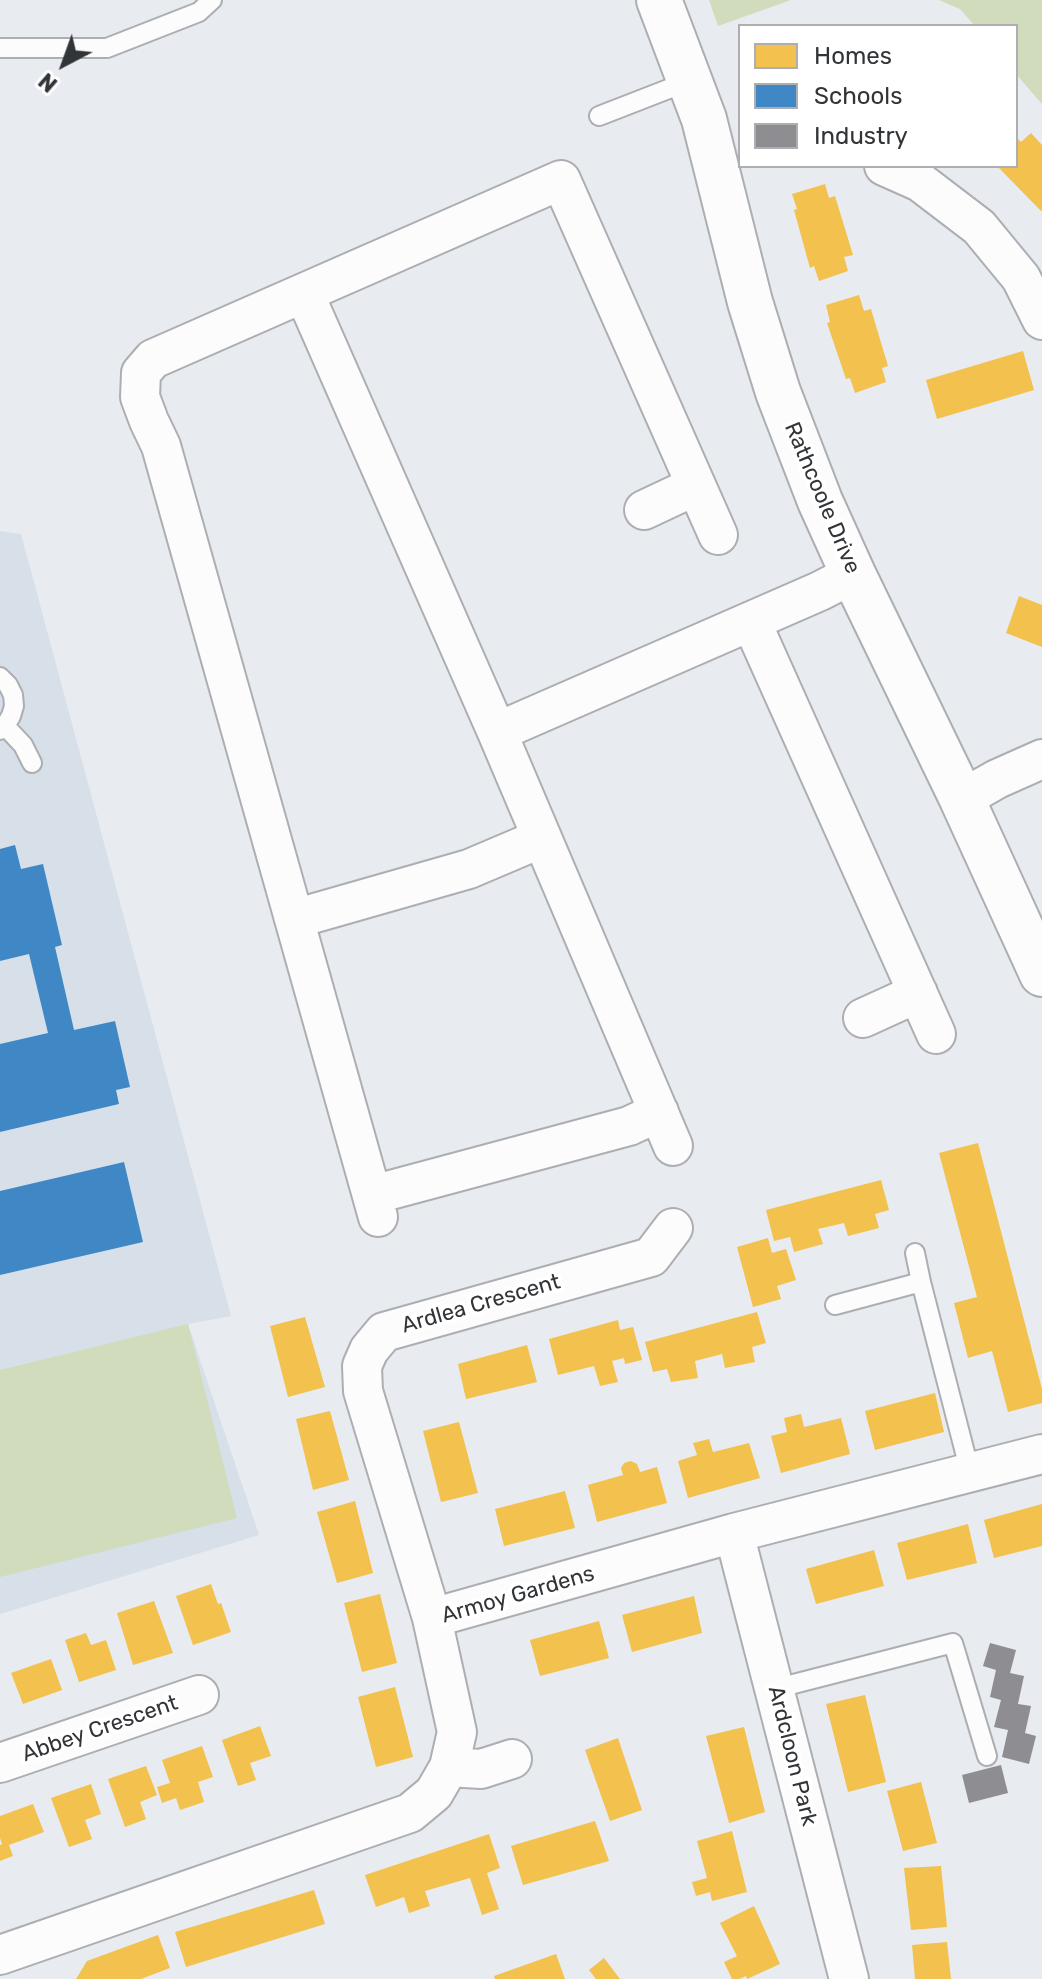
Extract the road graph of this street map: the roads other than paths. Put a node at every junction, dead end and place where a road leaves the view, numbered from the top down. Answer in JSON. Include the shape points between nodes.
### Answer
{"nodes":[{"id":1,"x":212,"y":0,"type":"edge"},
{"id":2,"x":659,"y":0,"type":"edge"},
{"id":3,"x":0,"y":48,"type":"edge"},
{"id":4,"x":691,"y":81,"type":"junction"},
{"id":5,"x":599,"y":116,"type":"dead end"},
{"id":6,"x":728,"y":162,"type":"edge"},
{"id":7,"x":888,"y":168,"type":"edge"},
{"id":8,"x":304,"y":293,"type":"junction"},
{"id":9,"x":1042,"y":320,"type":"edge"},
{"id":10,"x":695,"y":486,"type":"junction"},
{"id":11,"x":644,"y":510,"type":"dead end"},
{"id":12,"x":718,"y":535,"type":"dead end"},
{"id":13,"x":853,"y":574,"type":"junction"},
{"id":14,"x":751,"y":621,"type":"junction"},
{"id":15,"x":0,"y":677,"type":"edge"},
{"id":16,"x":3,"y":728,"type":"edge"},
{"id":17,"x":497,"y":732,"type":"junction"},
{"id":18,"x":1042,"y":759,"type":"edge"},
{"id":19,"x":32,"y":763,"type":"dead end"},
{"id":20,"x":962,"y":799,"type":"junction"},
{"id":21,"x":542,"y":838,"type":"junction"},
{"id":22,"x":294,"y":919,"type":"junction"},
{"id":23,"x":1042,"y":974,"type":"edge"},
{"id":24,"x":918,"y":993,"type":"junction"},
{"id":25,"x":863,"y":1018,"type":"dead end"},
{"id":26,"x":936,"y":1034,"type":"dead end"},
{"id":27,"x":673,"y":1228,"type":"dead end"},
{"id":28,"x":915,"y":1253,"type":"dead end"},
{"id":29,"x":921,"y":1282,"type":"junction"},
{"id":30,"x":835,"y":1305,"type":"dead end"},
{"id":31,"x":1042,"y":1454,"type":"edge"},
{"id":32,"x":970,"y":1472,"type":"junction"},
{"id":33,"x":734,"y":1533,"type":"junction"},
{"id":34,"x":432,"y":1618,"type":"junction"},
{"id":35,"x":774,"y":1689,"type":"junction"},
{"id":36,"x":199,"y":1695,"type":"dead end"},
{"id":37,"x":987,"y":1756,"type":"dead end"},
{"id":38,"x":512,"y":1759,"type":"dead end"},
{"id":39,"x":0,"y":1763,"type":"edge"},
{"id":40,"x":449,"y":1767,"type":"junction"},
{"id":41,"x":4,"y":1963,"type":"edge"},
{"id":42,"x":849,"y":1979,"type":"edge"}],
"edges":[{"from":1,"to":3,"type":"lane","via":[[199,12],[107,48]]},
{"from":2,"to":4,"type":"street","name":"Rathcoole Drive"},
{"from":4,"to":5,"type":"lane"},
{"from":4,"to":6,"type":"street","name":"Rathcoole Drive"},
{"from":6,"to":13,"type":"street","name":"Rathcoole Drive","via":[[750,302],[778,392]]},
{"from":7,"to":9,"type":"street","via":[[920,182],[979,227],[1021,278]]},
{"from":8,"to":10,"type":"street","via":[[561,180]]},
{"from":8,"to":17,"type":"street"},
{"from":8,"to":22,"type":"street","via":[[153,359],[141,373],[140,397],[161,446]]},
{"from":10,"to":11,"type":"street"},
{"from":10,"to":12,"type":"street"},
{"from":13,"to":14,"type":"street"},
{"from":13,"to":20,"type":"street","name":"Rathcoole Drive"},
{"from":14,"to":17,"type":"street"},
{"from":14,"to":24,"type":"street"},
{"from":15,"to":16,"type":"lane","via":[[14,706]]},
{"from":16,"to":19,"type":"lane","via":[[23,745]]},
{"from":17,"to":21,"type":"street"},
{"from":18,"to":20,"type":"street"},
{"from":20,"to":23,"type":"street","name":"Rathcoole Drive"},
{"from":21,"to":22,"type":"street","via":[[469,869]]},
{"from":21,"to":22,"type":"street","via":[[666,1129],[629,1126],[375,1206]]},
{"from":24,"to":25,"type":"street"},
{"from":24,"to":26,"type":"street"},
{"from":27,"to":34,"type":"street","name":"Ardlea Crescent","via":[[651,1257],[384,1332],[369,1350],[362,1366],[363,1391]]},
{"from":28,"to":29,"type":"lane"},
{"from":29,"to":30,"type":"lane"},
{"from":29,"to":32,"type":"lane"},
{"from":31,"to":32,"type":"street","name":"Armoy Gardens"},
{"from":32,"to":33,"type":"street","name":"Armoy Gardens"},
{"from":33,"to":34,"type":"street","name":"Armoy Gardens"},
{"from":33,"to":35,"type":"street","name":"Ardcloon Park"},
{"from":34,"to":40,"type":"street","name":"Armoy Gardens","via":[[457,1732]]},
{"from":35,"to":37,"type":"lane","via":[[953,1643]]},
{"from":35,"to":42,"type":"street","name":"Ardcloon Park"},
{"from":36,"to":39,"type":"street","name":"Abbey Crescent"},
{"from":38,"to":40,"type":"street","via":[[481,1769]]},
{"from":40,"to":41,"type":"street","name":"Armoy Gardens","via":[[434,1793],[410,1813]]}]}
